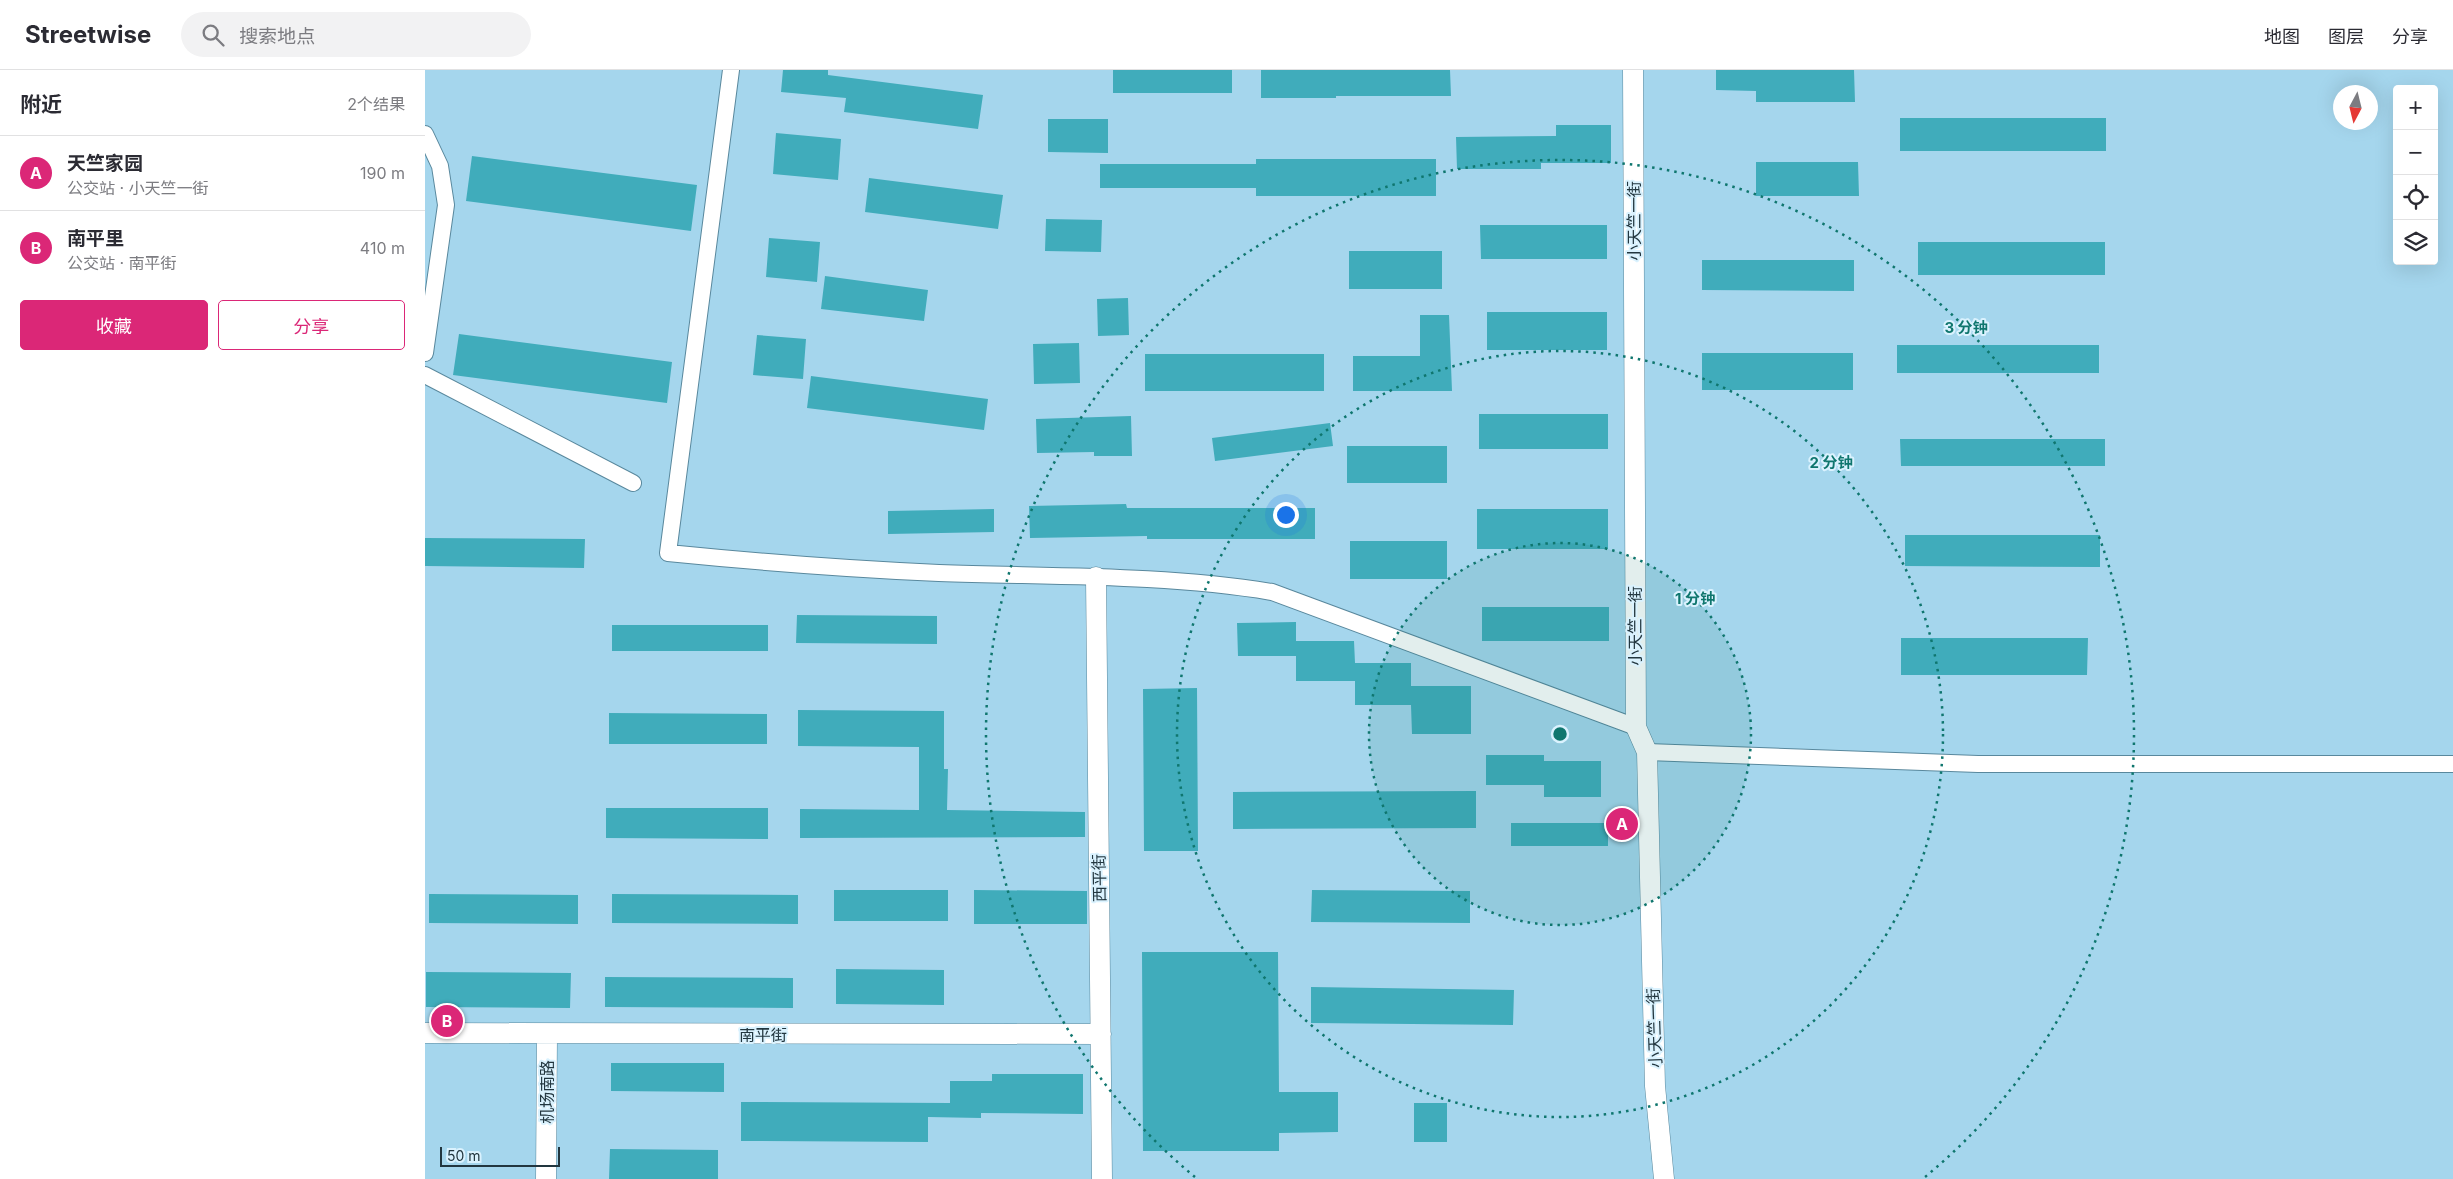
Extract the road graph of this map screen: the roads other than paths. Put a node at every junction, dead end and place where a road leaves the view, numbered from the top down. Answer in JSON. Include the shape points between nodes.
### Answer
{"nodes":[{"id":1,"x":731,"y":70,"type":"edge"},
{"id":2,"x":1633,"y":70,"type":"edge"},
{"id":3,"x":425,"y":134,"type":"edge"},
{"id":4,"x":425,"y":352,"type":"edge"},
{"id":5,"x":425,"y":375,"type":"edge"},
{"id":6,"x":633,"y":483,"type":"dead end"},
{"id":7,"x":1096,"y":577,"type":"junction"},
{"id":8,"x":1635,"y":728,"type":"junction"},
{"id":9,"x":1647,"y":752,"type":"junction"},
{"id":10,"x":2453,"y":764,"type":"edge"},
{"id":11,"x":425,"y":1033,"type":"edge"},
{"id":12,"x":1101,"y":1034,"type":"junction"},
{"id":13,"x":547,"y":1035,"type":"junction"},
{"id":14,"x":546,"y":1179,"type":"edge"},
{"id":15,"x":1101,"y":1179,"type":"edge"},
{"id":16,"x":1664,"y":1179,"type":"edge"}],
"edges":[{"from":1,"to":7,"type":"street","via":[[667,553],[939,573]]},
{"from":2,"to":8,"type":"street","name":"小天竺一街"},
{"from":3,"to":4,"type":"street","via":[[441,166],[446,205]]},
{"from":5,"to":6,"type":"street"},
{"from":7,"to":8,"type":"street","via":[[1231,585],[1272,592]]},
{"from":7,"to":12,"type":"street","name":"西平街"},
{"from":8,"to":9,"type":"street","name":"小天竺一街"},
{"from":9,"to":10,"type":"street","via":[[1978,764]]},
{"from":9,"to":16,"type":"street","name":"小天竺一街","via":[[1655,1086]]},
{"from":11,"to":13,"type":"street","name":"南平街"},
{"from":12,"to":13,"type":"street","name":"南平街"},
{"from":12,"to":15,"type":"street","name":"西平街"},
{"from":13,"to":14,"type":"street","name":"机场南路"}]}
